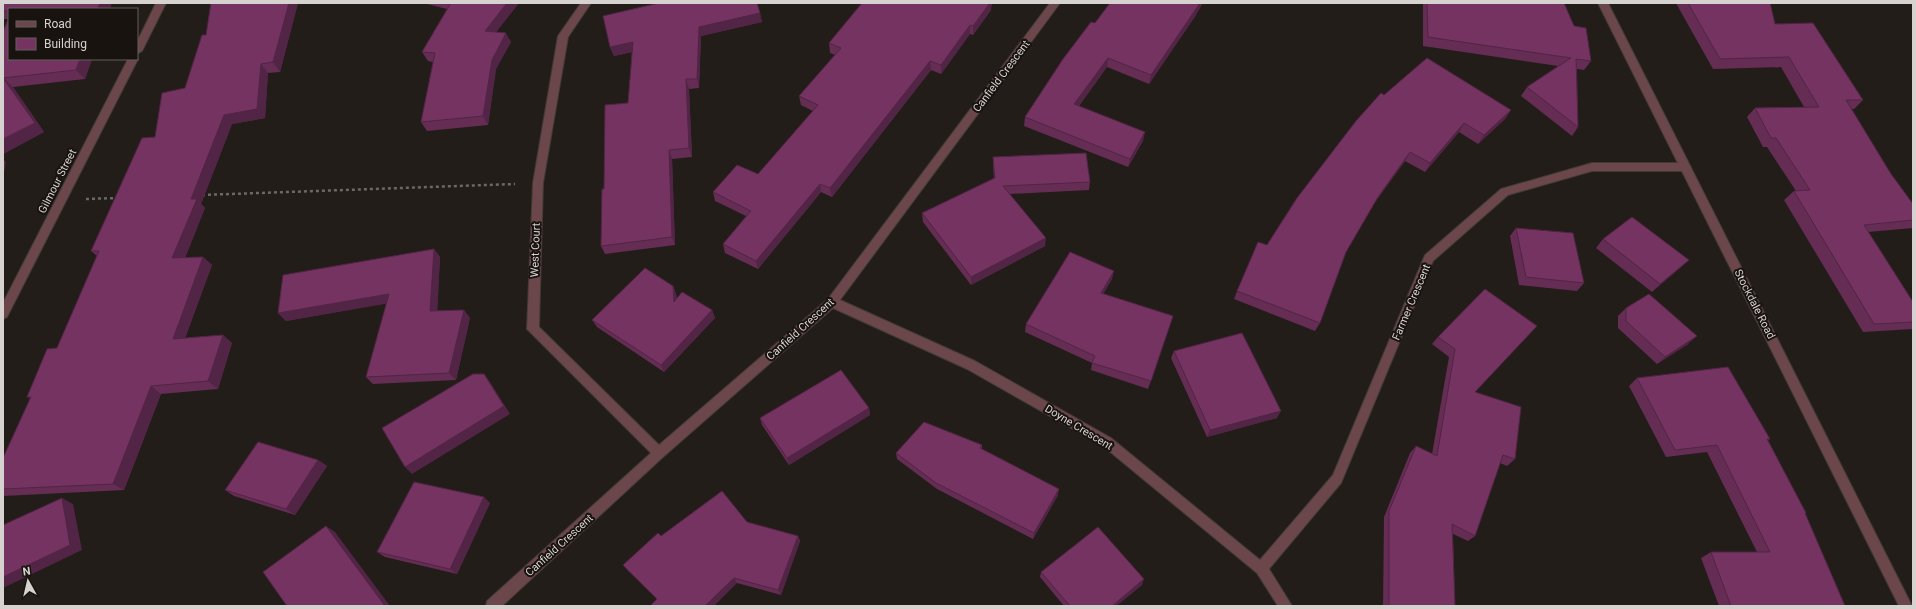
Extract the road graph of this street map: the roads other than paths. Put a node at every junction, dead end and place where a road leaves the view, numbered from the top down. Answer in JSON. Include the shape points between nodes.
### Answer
{"nodes":[{"id":1,"x":161,"y":3,"type":"edge"},
{"id":2,"x":586,"y":3,"type":"edge"},
{"id":3,"x":1055,"y":3,"type":"edge"},
{"id":4,"x":1603,"y":3,"type":"edge"},
{"id":5,"x":138,"y":49,"type":"edge"},
{"id":6,"x":132,"y":60,"type":"edge"},
{"id":7,"x":1686,"y":167,"type":"junction"},
{"id":8,"x":832,"y":302,"type":"junction"},
{"id":9,"x":6,"y":303,"type":"edge"},
{"id":10,"x":3,"y":314,"type":"edge"},
{"id":11,"x":659,"y":453,"type":"junction"},
{"id":12,"x":1261,"y":569,"type":"junction"},
{"id":13,"x":492,"y":606,"type":"edge"},
{"id":14,"x":1286,"y":606,"type":"edge"},
{"id":15,"x":1906,"y":606,"type":"edge"}],
"edges":[{"from":1,"to":5,"type":"street"},
{"from":2,"to":11,"type":"street","name":"West Court","via":[[563,36],[538,183],[533,329]]},
{"from":3,"to":8,"type":"street","name":"Canfield Crescent"},
{"from":4,"to":7,"type":"street","name":"Stockdale Road"},
{"from":6,"to":9,"type":"street","name":"Gilmour Street"},
{"from":7,"to":12,"type":"street","name":"Farmer Crescent","via":[[1592,167],[1506,192],[1429,258],[1337,479]]},
{"from":7,"to":15,"type":"street","name":"Stockdale Road"},
{"from":8,"to":11,"type":"street","name":"Canfield Crescent"},
{"from":8,"to":12,"type":"street","name":"Doyne Crescent","via":[[971,365],[1107,442]]},
{"from":9,"to":10,"type":"street","name":"Gilmour Street"},
{"from":11,"to":13,"type":"street","name":"Canfield Crescent"},
{"from":12,"to":14,"type":"street","name":"Doyne Crescent"}]}
